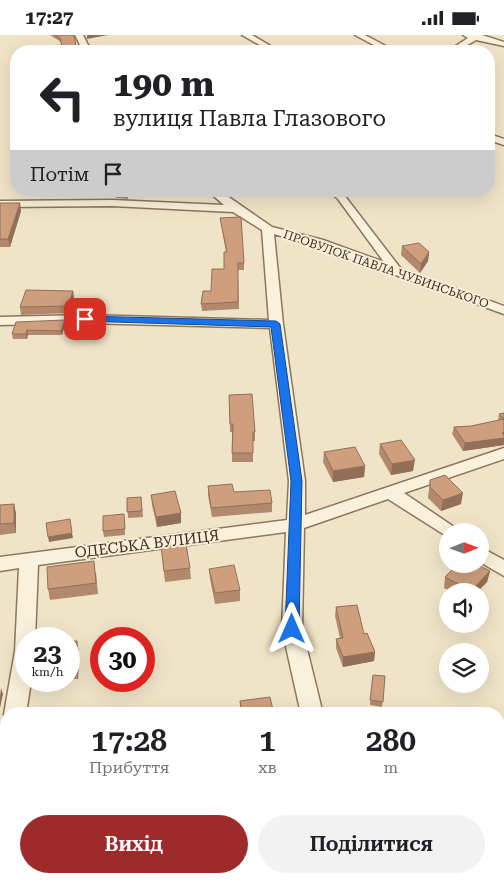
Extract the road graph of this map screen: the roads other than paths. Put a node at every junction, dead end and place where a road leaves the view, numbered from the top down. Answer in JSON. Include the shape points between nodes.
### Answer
{"nodes":[{"id":1,"x":246,"y":35,"type":"edge"},
{"id":2,"x":359,"y":35,"type":"edge"},
{"id":3,"x":473,"y":36,"type":"edge"},
{"id":4,"x":504,"y":44,"type":"edge"},
{"id":5,"x":264,"y":45,"type":"edge"},
{"id":6,"x":379,"y":45,"type":"edge"},
{"id":7,"x":460,"y":45,"type":"edge"},
{"id":8,"x":221,"y":197,"type":"edge"},
{"id":9,"x":342,"y":197,"type":"edge"},
{"id":10,"x":0,"y":204,"type":"edge"},
{"id":11,"x":236,"y":209,"type":"junction"},
{"id":12,"x":268,"y":229,"type":"junction"},
{"id":13,"x":396,"y":270,"type":"junction"},
{"id":14,"x":504,"y":310,"type":"edge"},
{"id":15,"x":0,"y":321,"type":"edge"},
{"id":16,"x":276,"y":324,"type":"junction"},
{"id":17,"x":504,"y":453,"type":"edge"},
{"id":18,"x":391,"y":493,"type":"junction"},
{"id":19,"x":294,"y":525,"type":"junction"},
{"id":20,"x":439,"y":525,"type":"edge"},
{"id":21,"x":29,"y":559,"type":"junction"},
{"id":22,"x":489,"y":559,"type":"edge"},
{"id":23,"x":0,"y":564,"type":"edge"},
{"id":24,"x":504,"y":569,"type":"edge"},
{"id":25,"x":16,"y":707,"type":"edge"},
{"id":26,"x":310,"y":707,"type":"edge"}],
"edges":[{"from":1,"to":5,"type":"street"},
{"from":2,"to":6,"type":"street"},
{"from":3,"to":4,"type":"street"},
{"from":3,"to":7,"type":"street"},
{"from":8,"to":11,"type":"street","name":"ПРОВУЛОК ПАВЛА ЧУБИНСЬКОГО"},
{"from":9,"to":13,"type":"street"},
{"from":10,"to":11,"type":"street","via":[[112,203]]},
{"from":11,"to":12,"type":"street","name":"ПРОВУЛОК ПАВЛА ЧУБИНСЬКОГО"},
{"from":12,"to":13,"type":"street","name":"ПРОВУЛОК ПАВЛА ЧУБИНСЬКОГО"},
{"from":12,"to":16,"type":"street"},
{"from":13,"to":14,"type":"street","name":"ПРОВУЛОК ПАВЛА ЧУБИНСЬКОГО"},
{"from":15,"to":16,"type":"street","via":[[85,319]]},
{"from":16,"to":19,"type":"street","via":[[297,481]]},
{"from":17,"to":18,"type":"street","name":"ОДЕСЬКА ВУЛИЦЯ"},
{"from":18,"to":19,"type":"street","name":"ОДЕСЬКА ВУЛИЦЯ"},
{"from":18,"to":20,"type":"street"},
{"from":19,"to":21,"type":"street","name":"ОДЕСЬКА ВУЛИЦЯ"},
{"from":19,"to":26,"type":"street","via":[[292,629]]},
{"from":21,"to":23,"type":"street","name":"ОДЕСЬКА ВУЛИЦЯ"},
{"from":21,"to":25,"type":"street","via":[[25,651]]},
{"from":22,"to":24,"type":"street"}]}
